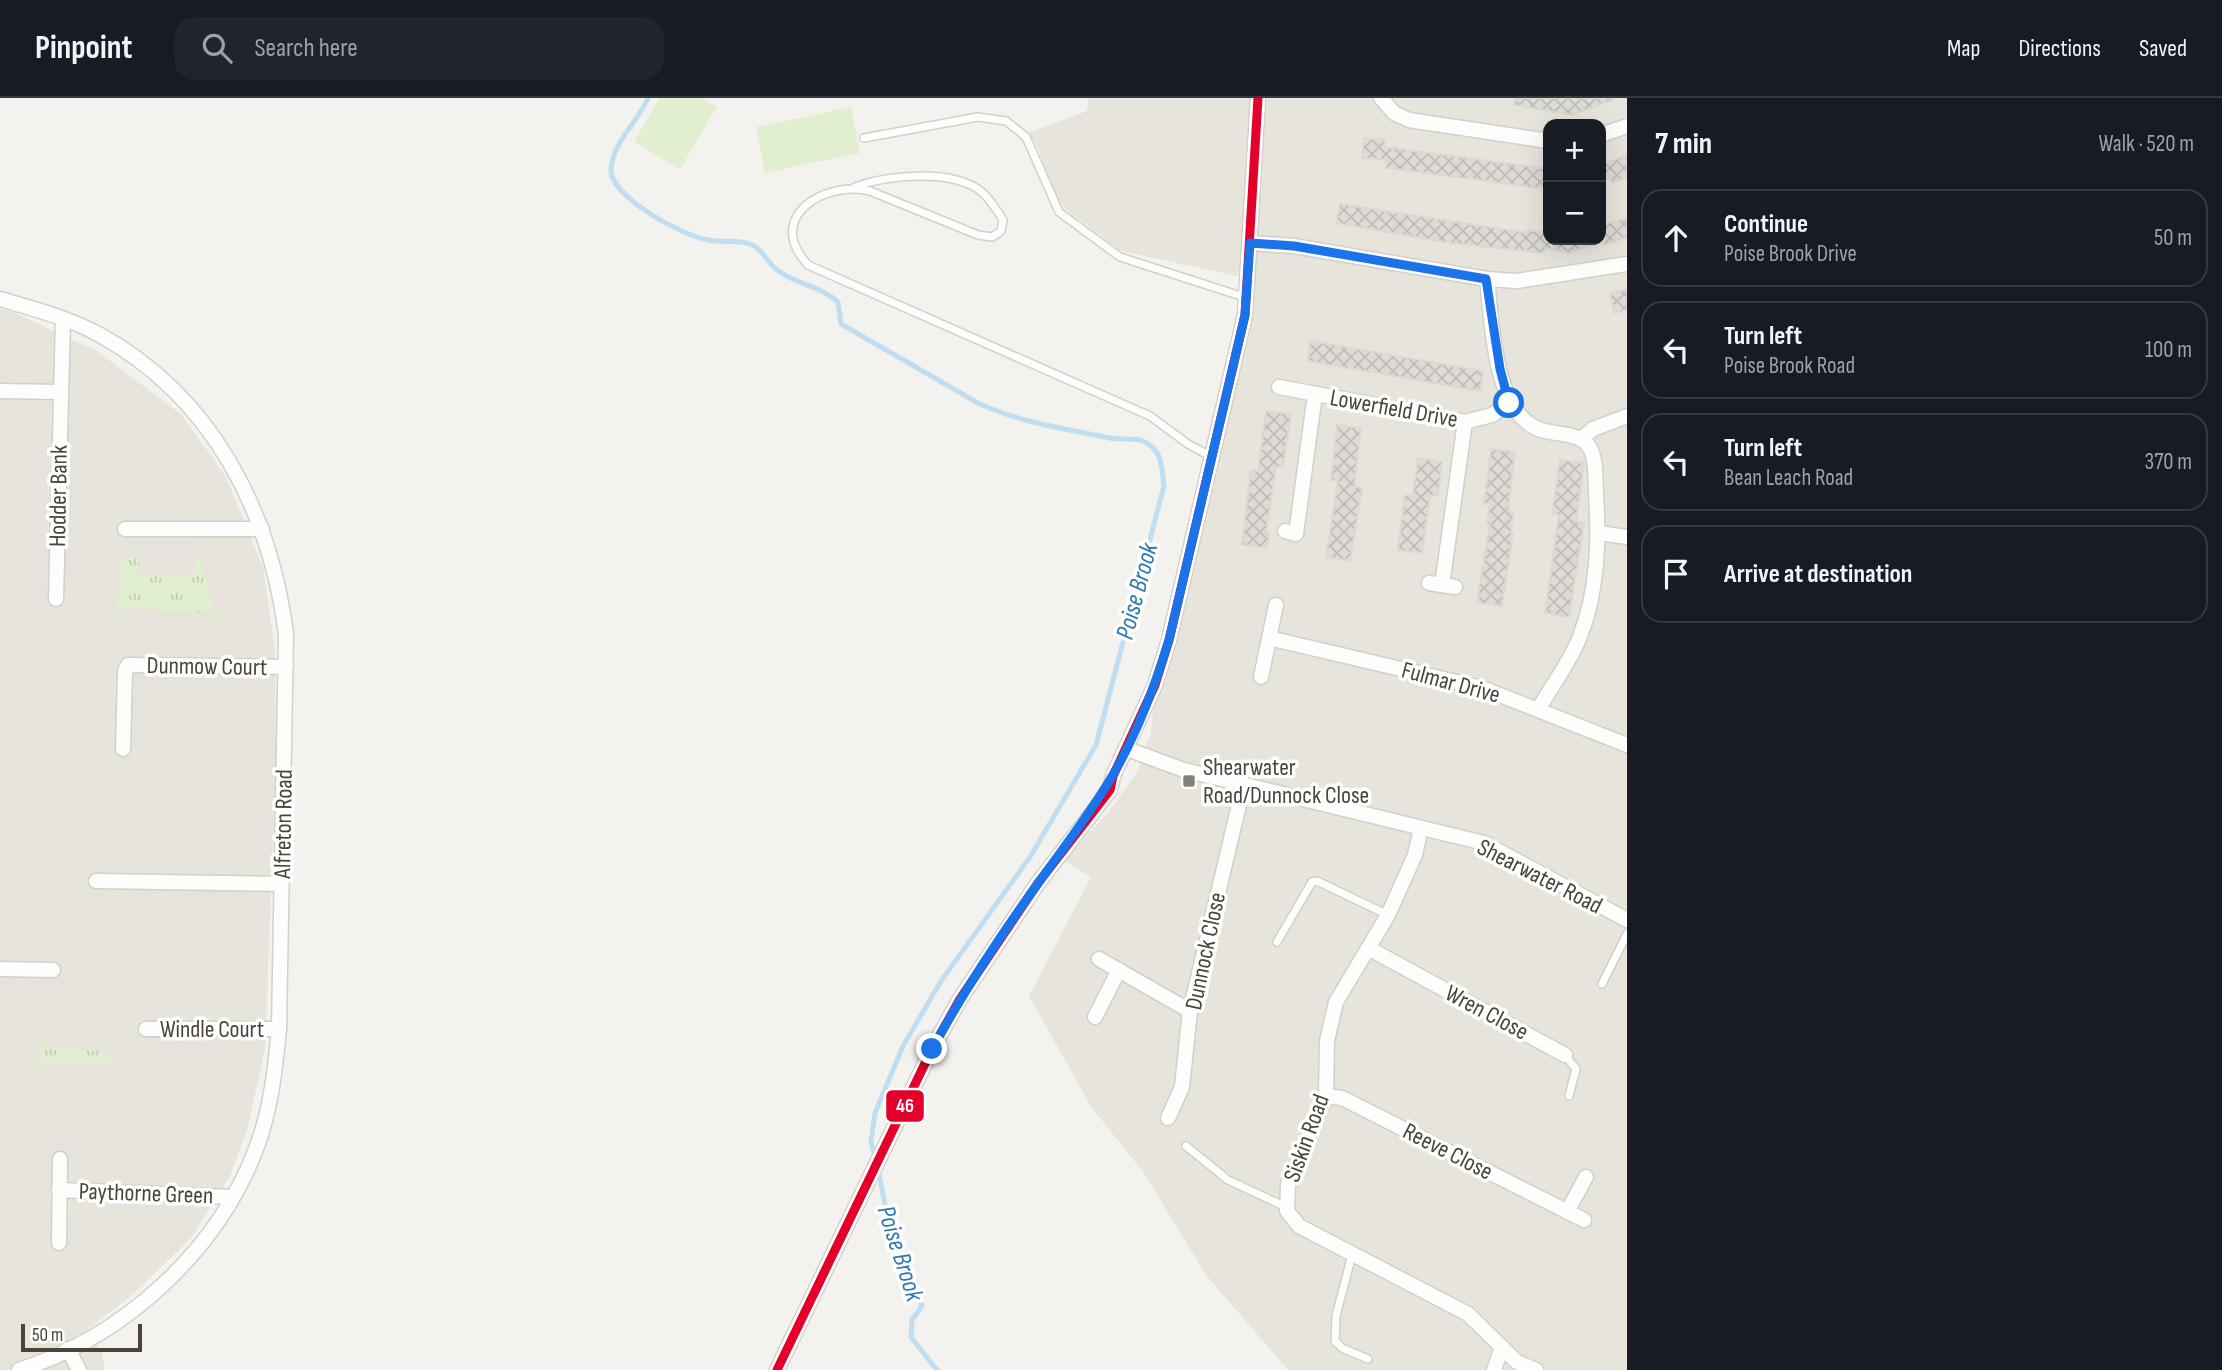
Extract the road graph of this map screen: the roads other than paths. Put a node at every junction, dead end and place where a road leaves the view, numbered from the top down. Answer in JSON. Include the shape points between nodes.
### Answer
{"nodes":[{"id":1,"x":1258,"y":98,"type":"edge"},
{"id":2,"x":1381,"y":98,"type":"edge"},
{"id":3,"x":1627,"y":126,"type":"edge"},
{"id":4,"x":1606,"y":133,"type":"edge"},
{"id":5,"x":864,"y":138,"type":"dead end"},
{"id":6,"x":1543,"y":140,"type":"edge"},
{"id":7,"x":855,"y":187,"type":"junction"},
{"id":8,"x":1250,"y":243,"type":"junction"},
{"id":9,"x":1627,"y":264,"type":"edge"},
{"id":10,"x":1486,"y":279,"type":"junction"},
{"id":11,"x":0,"y":299,"type":"edge"},
{"id":12,"x":1247,"y":299,"type":"junction"},
{"id":13,"x":63,"y":319,"type":"junction"},
{"id":14,"x":1279,"y":387,"type":"dead end"},
{"id":15,"x":0,"y":391,"type":"edge"},
{"id":16,"x":59,"y":393,"type":"junction"},
{"id":17,"x":1315,"y":394,"type":"junction"},
{"id":18,"x":1509,"y":403,"type":"junction"},
{"id":19,"x":1627,"y":416,"type":"edge"},
{"id":20,"x":1465,"y":422,"type":"junction"},
{"id":21,"x":1581,"y":439,"type":"junction"},
{"id":22,"x":1213,"y":457,"type":"junction"},
{"id":23,"x":125,"y":529,"type":"dead end"},
{"id":24,"x":262,"y":529,"type":"junction"},
{"id":25,"x":1599,"y":533,"type":"junction"},
{"id":26,"x":1295,"y":534,"type":"dead end"},
{"id":27,"x":1627,"y":537,"type":"edge"},
{"id":28,"x":1442,"y":585,"type":"dead end"},
{"id":29,"x":56,"y":599,"type":"dead end"},
{"id":30,"x":1276,"y":606,"type":"dead end"},
{"id":31,"x":1269,"y":638,"type":"junction"},
{"id":32,"x":286,"y":667,"type":"junction"},
{"id":33,"x":1261,"y":677,"type":"dead end"},
{"id":34,"x":1539,"y":708,"type":"junction"},
{"id":35,"x":1627,"y":745,"type":"edge"},
{"id":36,"x":123,"y":749,"type":"dead end"},
{"id":37,"x":1127,"y":749,"type":"junction"},
{"id":38,"x":1244,"y":784,"type":"junction"},
{"id":39,"x":1421,"y":828,"type":"junction"},
{"id":40,"x":96,"y":881,"type":"dead end"},
{"id":41,"x":281,"y":884,"type":"junction"},
{"id":42,"x":1388,"y":915,"type":"junction"},
{"id":43,"x":1627,"y":920,"type":"edge"},
{"id":44,"x":1627,"y":934,"type":"edge"},
{"id":45,"x":1277,"y":943,"type":"dead end"},
{"id":46,"x":1367,"y":948,"type":"junction"},
{"id":47,"x":1099,"y":959,"type":"dead end"},
{"id":48,"x":0,"y":969,"type":"edge"},
{"id":49,"x":53,"y":970,"type":"dead end"},
{"id":50,"x":1118,"y":970,"type":"junction"},
{"id":51,"x":1602,"y":984,"type":"dead end"},
{"id":52,"x":1190,"y":1011,"type":"junction"},
{"id":53,"x":1095,"y":1017,"type":"dead end"},
{"id":54,"x":146,"y":1029,"type":"dead end"},
{"id":55,"x":279,"y":1029,"type":"junction"},
{"id":56,"x":1566,"y":1055,"type":"joint"},
{"id":57,"x":1326,"y":1096,"type":"junction"},
{"id":58,"x":1569,"y":1096,"type":"dead end"},
{"id":59,"x":1168,"y":1118,"type":"dead end"},
{"id":60,"x":1186,"y":1146,"type":"dead end"},
{"id":61,"x":60,"y":1159,"type":"dead end"},
{"id":62,"x":1586,"y":1177,"type":"dead end"},
{"id":63,"x":59,"y":1190,"type":"junction"},
{"id":64,"x":232,"y":1197,"type":"junction"},
{"id":65,"x":1286,"y":1207,"type":"junction"},
{"id":66,"x":1567,"y":1212,"type":"junction"},
{"id":67,"x":1584,"y":1220,"type":"dead end"},
{"id":68,"x":59,"y":1243,"type":"dead end"},
{"id":69,"x":1353,"y":1254,"type":"junction"},
{"id":70,"x":1502,"y":1347,"type":"junction"},
{"id":71,"x":68,"y":1349,"type":"junction"},
{"id":72,"x":1367,"y":1359,"type":"dead end"},
{"id":73,"x":19,"y":1370,"type":"edge"},
{"id":74,"x":79,"y":1370,"type":"edge"},
{"id":75,"x":777,"y":1370,"type":"edge"},
{"id":76,"x":1494,"y":1370,"type":"edge"},
{"id":77,"x":1536,"y":1370,"type":"edge"}],
"edges":[{"from":1,"to":8,"type":"street"},
{"from":2,"to":6,"type":"street","via":[[1394,113],[1409,120]]},
{"from":3,"to":4,"type":"street"},
{"from":5,"to":12,"type":"lane","via":[[978,117],[1006,121],[1026,137],[1059,212],[1120,257]]},
{"from":7,"to":7,"type":"lane","via":[[978,236],[1001,232],[1003,220],[994,205],[965,185],[904,176]]},
{"from":7,"to":22,"type":"lane","via":[[826,192],[808,201],[798,213],[792,233],[796,252],[807,265],[1150,415]]},
{"from":8,"to":10,"type":"street","via":[[1294,246]]},
{"from":8,"to":12,"type":"street"},
{"from":9,"to":10,"type":"street","via":[[1538,279]]},
{"from":10,"to":18,"type":"street"},
{"from":11,"to":13,"type":"street","name":"Alfreton Road"},
{"from":12,"to":22,"type":"street"},
{"from":13,"to":16,"type":"street","name":"Hodder Bank"},
{"from":13,"to":24,"type":"street","name":"Alfreton Road","via":[[150,367],[187,402],[232,463]]},
{"from":14,"to":17,"type":"street","name":"Lowerfield Drive"},
{"from":15,"to":16,"type":"street"},
{"from":16,"to":29,"type":"street","name":"Hodder Bank"},
{"from":17,"to":20,"type":"street","name":"Lowerfield Drive"},
{"from":17,"to":26,"type":"street","name":"Lowerfield Drive"},
{"from":18,"to":20,"type":"street","name":"Lowerfield Drive","via":[[1492,415]]},
{"from":18,"to":21,"type":"street","via":[[1537,429]]},
{"from":19,"to":21,"type":"street","via":[[1593,429]]},
{"from":20,"to":28,"type":"street"},
{"from":21,"to":25,"type":"street","via":[[1591,452]]},
{"from":22,"to":37,"type":"street","via":[[1169,640]]},
{"from":23,"to":24,"type":"street"},
{"from":24,"to":32,"type":"street","name":"Alfreton Road","via":[[282,600]]},
{"from":25,"to":27,"type":"street"},
{"from":25,"to":34,"type":"street","via":[[1594,593],[1579,640]]},
{"from":30,"to":31,"type":"street"},
{"from":31,"to":33,"type":"street"},
{"from":31,"to":34,"type":"street","name":"Fulmar Drive","via":[[1469,685]]},
{"from":32,"to":36,"type":"street","name":"Dunmow Court","via":[[128,665]]},
{"from":32,"to":41,"type":"street","name":"Alfreton Road"},
{"from":34,"to":35,"type":"street","name":"Fulmar Drive"},
{"from":37,"to":38,"type":"street","name":"Shearwater Road","via":[[1184,770]]},
{"from":37,"to":75,"type":"street","via":[[1088,817],[960,999],[891,1130]]},
{"from":38,"to":39,"type":"street","name":"Shearwater Road"},
{"from":38,"to":52,"type":"street","name":"Dunnock Close"},
{"from":39,"to":42,"type":"street","name":"Siskin Road","via":[[1415,855]]},
{"from":39,"to":43,"type":"street","name":"Shearwater Road","via":[[1484,843]]},
{"from":40,"to":41,"type":"street"},
{"from":41,"to":55,"type":"street","name":"Alfreton Road"},
{"from":42,"to":45,"type":"lane","via":[[1317,881]]},
{"from":42,"to":46,"type":"street","name":"Siskin Road"},
{"from":44,"to":51,"type":"lane"},
{"from":46,"to":56,"type":"street","name":"Wren Close"},
{"from":46,"to":57,"type":"street","name":"Siskin Road","via":[[1336,1002],[1326,1054]]},
{"from":47,"to":50,"type":"street"},
{"from":48,"to":49,"type":"street"},
{"from":50,"to":52,"type":"street"},
{"from":50,"to":53,"type":"street"},
{"from":52,"to":59,"type":"street","name":"Dunnock Close","via":[[1182,1087]]},
{"from":54,"to":55,"type":"street","name":"Windle Court"},
{"from":55,"to":64,"type":"street","name":"Alfreton Road","via":[[274,1087],[256,1149]]},
{"from":56,"to":58,"type":"lane","name":"Wren Close","via":[[1576,1069]]},
{"from":57,"to":65,"type":"street","name":"Siskin Road","via":[[1288,1184]]},
{"from":57,"to":66,"type":"street","name":"Reeve Close","via":[[1342,1098]]},
{"from":60,"to":65,"type":"lane","via":[[1228,1180]]},
{"from":61,"to":63,"type":"street","name":"Paythorne Green"},
{"from":62,"to":66,"type":"street"},
{"from":63,"to":64,"type":"street","name":"Paythorne Green"},
{"from":63,"to":68,"type":"street","name":"Paythorne Green"},
{"from":64,"to":71,"type":"street","name":"Alfreton Road","via":[[180,1269],[111,1327]]},
{"from":65,"to":69,"type":"street","name":"Siskin Road","via":[[1299,1226]]},
{"from":66,"to":67,"type":"street","name":"Reeve Close"},
{"from":69,"to":70,"type":"street","name":"Siskin Road","via":[[1468,1314]]},
{"from":69,"to":72,"type":"lane","via":[[1336,1316],[1335,1341]]},
{"from":70,"to":76,"type":"street"},
{"from":70,"to":77,"type":"street","name":"Siskin Road","via":[[1517,1362]]},
{"from":71,"to":73,"type":"street","name":"Alfreton Road"},
{"from":71,"to":74,"type":"street"}]}
